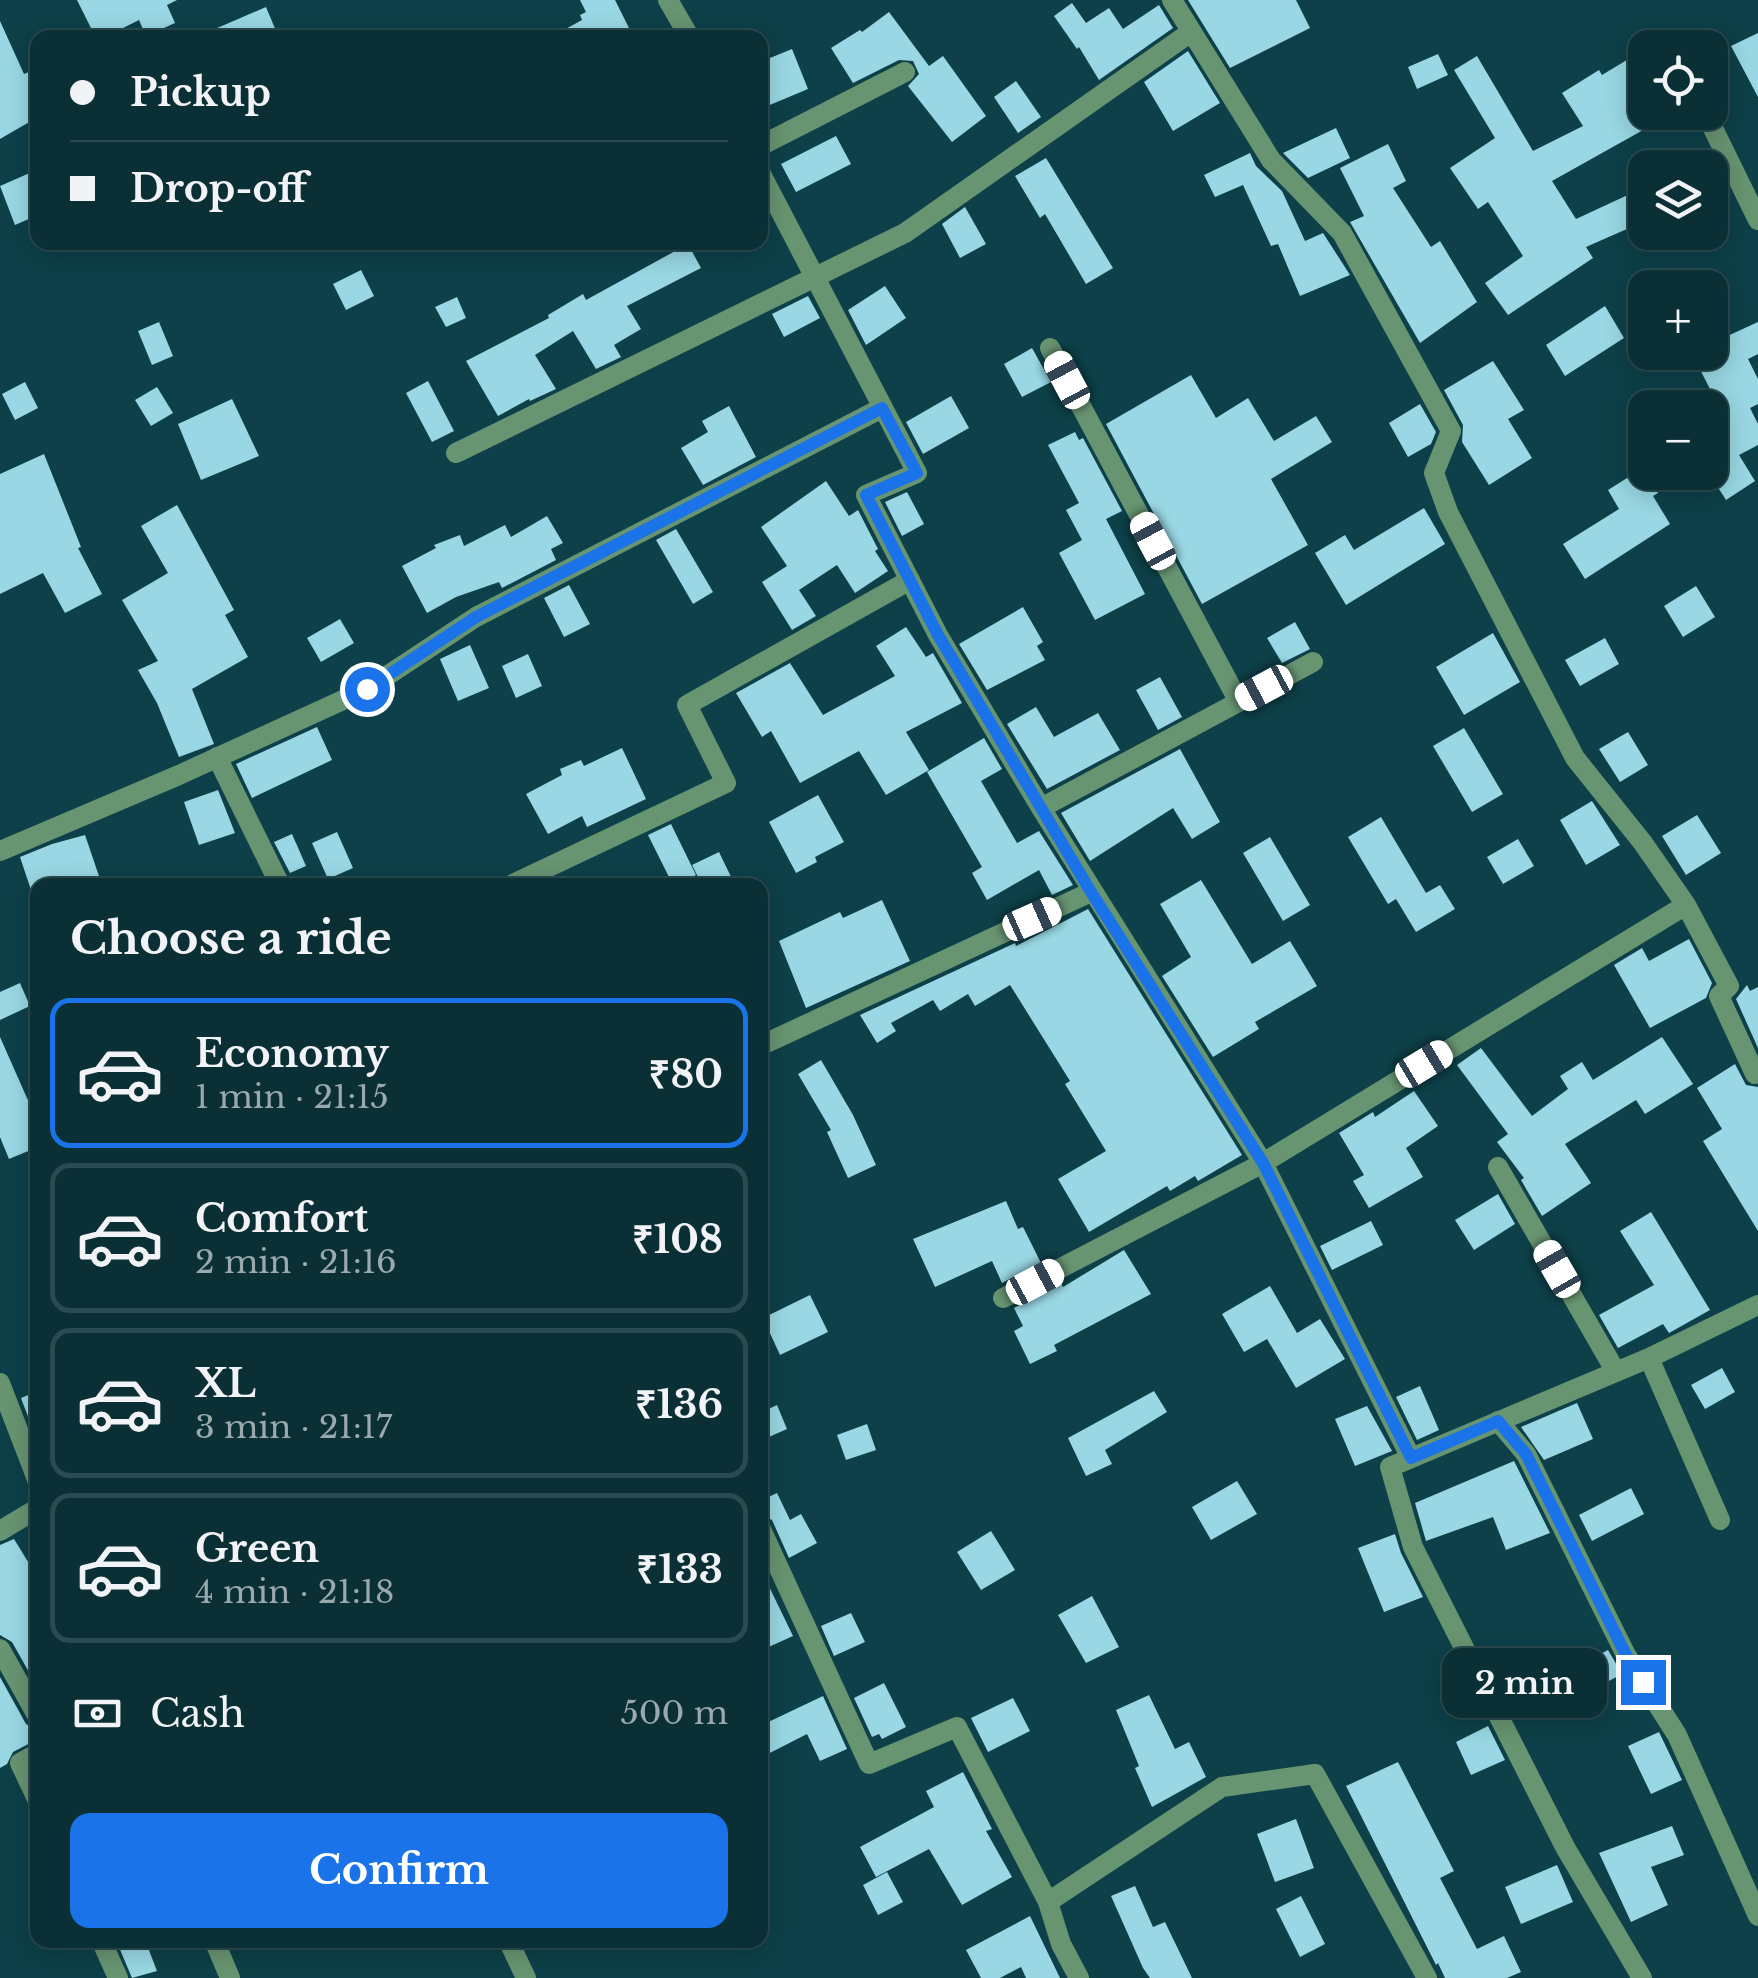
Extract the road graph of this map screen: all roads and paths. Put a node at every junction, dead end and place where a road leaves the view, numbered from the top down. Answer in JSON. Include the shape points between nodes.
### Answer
{"nodes":[{"id":1,"x":668,"y":0,"type":"edge"},
{"id":2,"x":1172,"y":0,"type":"edge"},
{"id":3,"x":685,"y":30,"type":"edge"},
{"id":4,"x":1192,"y":32,"type":"junction"},
{"id":5,"x":905,"y":72,"type":"dead end"},
{"id":6,"x":1714,"y":130,"type":"edge"},
{"id":7,"x":768,"y":142,"type":"edge"},
{"id":8,"x":768,"y":188,"type":"edge"},
{"id":9,"x":1758,"y":220,"type":"edge"},
{"id":10,"x":812,"y":278,"type":"junction"},
{"id":11,"x":1050,"y":348,"type":"dead end"},
{"id":12,"x":882,"y":408,"type":"junction"},
{"id":13,"x":456,"y":453,"type":"dead end"},
{"id":14,"x":910,"y":580,"type":"junction"},
{"id":15,"x":1313,"y":662,"type":"dead end"},
{"id":16,"x":1240,"y":702,"type":"junction"},
{"id":17,"x":217,"y":758,"type":"junction"},
{"id":18,"x":1041,"y":808,"type":"junction"},
{"id":19,"x":0,"y":851,"type":"edge"},
{"id":20,"x":277,"y":878,"type":"edge"},
{"id":21,"x":526,"y":878,"type":"edge"},
{"id":22,"x":1091,"y":892,"type":"junction"},
{"id":23,"x":1686,"y":905,"type":"junction"},
{"id":24,"x":768,"y":1042,"type":"edge"},
{"id":25,"x":1757,"y":1074,"type":"edge"},
{"id":26,"x":1263,"y":1163,"type":"junction"},
{"id":27,"x":1498,"y":1167,"type":"dead end"},
{"id":28,"x":1003,"y":1298,"type":"dead end"},
{"id":29,"x":1758,"y":1305,"type":"edge"},
{"id":30,"x":1650,"y":1358,"type":"junction"},
{"id":31,"x":1616,"y":1372,"type":"junction"},
{"id":32,"x":0,"y":1383,"type":"edge"},
{"id":33,"x":1498,"y":1421,"type":"junction"},
{"id":34,"x":1411,"y":1458,"type":"junction"},
{"id":35,"x":30,"y":1461,"type":"edge"},
{"id":36,"x":30,"y":1513,"type":"edge"},
{"id":37,"x":1720,"y":1520,"type":"dead end"},
{"id":38,"x":0,"y":1531,"type":"edge"},
{"id":39,"x":768,"y":1544,"type":"edge"},
{"id":40,"x":0,"y":1649,"type":"edge"},
{"id":41,"x":30,"y":1703,"type":"edge"},
{"id":42,"x":30,"y":1757,"type":"edge"},
{"id":43,"x":30,"y":1784,"type":"edge"},
{"id":44,"x":1048,"y":1902,"type":"junction"},
{"id":45,"x":1758,"y":1916,"type":"edge"},
{"id":46,"x":105,"y":1948,"type":"edge"},
{"id":47,"x":217,"y":1948,"type":"edge"},
{"id":48,"x":512,"y":1948,"type":"edge"},
{"id":49,"x":118,"y":1978,"type":"edge"},
{"id":50,"x":230,"y":1978,"type":"edge"},
{"id":51,"x":526,"y":1978,"type":"edge"},
{"id":52,"x":1079,"y":1978,"type":"edge"},
{"id":53,"x":1427,"y":1978,"type":"edge"},
{"id":54,"x":1642,"y":1978,"type":"edge"}],
"edges":[{"from":1,"to":3,"type":"street"},
{"from":2,"to":4,"type":"street"},
{"from":4,"to":10,"type":"street","via":[[906,233]]},
{"from":4,"to":23,"type":"street","via":[[1271,160],[1342,233],[1451,431],[1434,474],[1514,643],[1575,758]]},
{"from":5,"to":7,"type":"street"},
{"from":6,"to":9,"type":"street"},
{"from":8,"to":10,"type":"street"},
{"from":10,"to":12,"type":"street"},
{"from":10,"to":13,"type":"street"},
{"from":11,"to":16,"type":"street"},
{"from":12,"to":14,"type":"street","via":[[917,473],[866,495]]},
{"from":12,"to":17,"type":"street","via":[[476,617],[367,689]]},
{"from":14,"to":18,"type":"street"},
{"from":14,"to":21,"type":"street","via":[[686,705],[726,783]]},
{"from":15,"to":16,"type":"street"},
{"from":16,"to":18,"type":"street"},
{"from":17,"to":19,"type":"street"},
{"from":17,"to":20,"type":"street"},
{"from":18,"to":22,"type":"street"},
{"from":22,"to":24,"type":"street"},
{"from":22,"to":26,"type":"street"},
{"from":23,"to":25,"type":"street","via":[[1729,986],[1719,996]]},
{"from":23,"to":26,"type":"street"},
{"from":26,"to":28,"type":"street"},
{"from":26,"to":34,"type":"street"},
{"from":27,"to":31,"type":"street"},
{"from":29,"to":30,"type":"street"},
{"from":30,"to":31,"type":"street"},
{"from":30,"to":37,"type":"street"},
{"from":31,"to":33,"type":"street"},
{"from":32,"to":35,"type":"street"},
{"from":33,"to":34,"type":"street"},
{"from":33,"to":45,"type":"street","via":[[1526,1454],[1626,1655],[1677,1735]]},
{"from":34,"to":54,"type":"street","via":[[1390,1467],[1413,1548],[1565,1847]]},
{"from":36,"to":38,"type":"street"},
{"from":39,"to":44,"type":"street","via":[[869,1764],[957,1726]]},
{"from":40,"to":41,"type":"street"},
{"from":42,"to":43,"type":"street","via":[[20,1763]]},
{"from":44,"to":52,"type":"street"},
{"from":44,"to":53,"type":"street","via":[[1222,1787],[1315,1774]]},
{"from":46,"to":49,"type":"street"},
{"from":47,"to":50,"type":"street"},
{"from":48,"to":51,"type":"street"}]}
